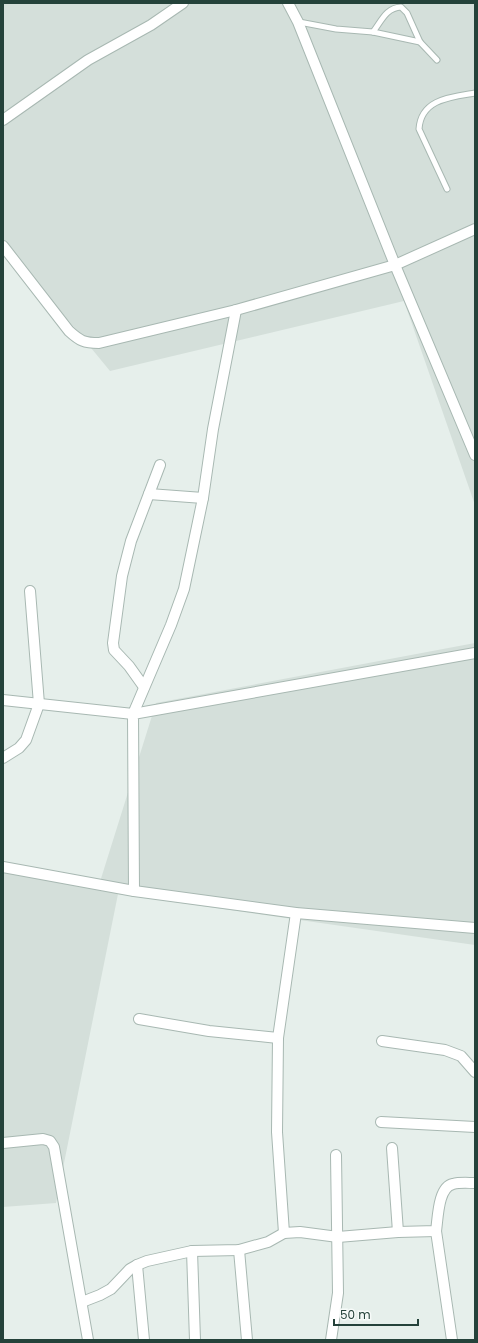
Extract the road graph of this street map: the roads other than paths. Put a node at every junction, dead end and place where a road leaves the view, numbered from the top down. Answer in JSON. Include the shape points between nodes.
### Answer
{"nodes":[{"id":1,"x":183,"y":3,"type":"edge"},
{"id":2,"x":288,"y":3,"type":"edge"},
{"id":3,"x":298,"y":22,"type":"junction"},
{"id":4,"x":373,"y":32,"type":"junction"},
{"id":5,"x":420,"y":42,"type":"junction"},
{"id":6,"x":437,"y":60,"type":"dead end"},
{"id":7,"x":475,"y":93,"type":"edge"},
{"id":8,"x":3,"y":120,"type":"edge"},
{"id":9,"x":447,"y":189,"type":"dead end"},
{"id":10,"x":475,"y":229,"type":"edge"},
{"id":11,"x":3,"y":246,"type":"edge"},
{"id":12,"x":395,"y":266,"type":"junction"},
{"id":13,"x":236,"y":310,"type":"junction"},
{"id":14,"x":475,"y":455,"type":"edge"},
{"id":15,"x":160,"y":465,"type":"dead end"},
{"id":16,"x":149,"y":494,"type":"junction"},
{"id":17,"x":202,"y":498,"type":"junction"},
{"id":18,"x":30,"y":591,"type":"dead end"},
{"id":19,"x":475,"y":653,"type":"edge"},
{"id":20,"x":144,"y":687,"type":"junction"},
{"id":21,"x":3,"y":700,"type":"edge"},
{"id":22,"x":40,"y":704,"type":"junction"},
{"id":23,"x":133,"y":714,"type":"junction"},
{"id":24,"x":3,"y":758,"type":"edge"},
{"id":25,"x":3,"y":867,"type":"edge"},
{"id":26,"x":134,"y":892,"type":"junction"},
{"id":27,"x":296,"y":913,"type":"junction"},
{"id":28,"x":475,"y":928,"type":"edge"},
{"id":29,"x":139,"y":1019,"type":"dead end"},
{"id":30,"x":278,"y":1038,"type":"junction"},
{"id":31,"x":382,"y":1041,"type":"dead end"},
{"id":32,"x":475,"y":1072,"type":"edge"},
{"id":33,"x":381,"y":1122,"type":"dead end"},
{"id":34,"x":475,"y":1127,"type":"edge"},
{"id":35,"x":3,"y":1143,"type":"edge"},
{"id":36,"x":392,"y":1148,"type":"dead end"},
{"id":37,"x":336,"y":1155,"type":"dead end"},
{"id":38,"x":475,"y":1183,"type":"edge"},
{"id":39,"x":436,"y":1231,"type":"junction"},
{"id":40,"x":398,"y":1232,"type":"junction"},
{"id":41,"x":284,"y":1233,"type":"junction"},
{"id":42,"x":338,"y":1237,"type":"junction"},
{"id":43,"x":239,"y":1250,"type":"junction"},
{"id":44,"x":192,"y":1251,"type":"junction"},
{"id":45,"x":137,"y":1265,"type":"junction"},
{"id":46,"x":82,"y":1302,"type":"junction"},
{"id":47,"x":88,"y":1340,"type":"edge"},
{"id":48,"x":144,"y":1340,"type":"edge"},
{"id":49,"x":195,"y":1340,"type":"edge"},
{"id":50,"x":247,"y":1340,"type":"edge"},
{"id":51,"x":331,"y":1340,"type":"edge"},
{"id":52,"x":452,"y":1340,"type":"edge"}],
"edges":[{"from":1,"to":8,"type":"street","via":[[151,25],[88,60]]},
{"from":2,"to":3,"type":"street"},
{"from":3,"to":4,"type":"lane"},
{"from":3,"to":12,"type":"street"},
{"from":4,"to":5,"type":"lane"},
{"from":4,"to":5,"type":"lane","via":[[389,10],[401,7],[407,13]]},
{"from":5,"to":6,"type":"lane"},
{"from":7,"to":9,"type":"lane","via":[[434,103],[424,112],[420,121],[419,129]]},
{"from":10,"to":12,"type":"street"},
{"from":11,"to":13,"type":"street","via":[[78,340],[99,343]]},
{"from":12,"to":13,"type":"street"},
{"from":12,"to":14,"type":"street"},
{"from":13,"to":17,"type":"street"},
{"from":15,"to":16,"type":"street"},
{"from":16,"to":17,"type":"street"},
{"from":16,"to":20,"type":"street","via":[[131,541],[122,576],[113,643],[114,650]]},
{"from":17,"to":20,"type":"street","via":[[184,589]]},
{"from":18,"to":22,"type":"street"},
{"from":19,"to":23,"type":"street"},
{"from":20,"to":23,"type":"street"},
{"from":21,"to":22,"type":"street"},
{"from":22,"to":23,"type":"street"},
{"from":22,"to":24,"type":"street","via":[[26,740]]},
{"from":23,"to":26,"type":"street"},
{"from":25,"to":26,"type":"street"},
{"from":26,"to":27,"type":"street"},
{"from":27,"to":28,"type":"street"},
{"from":27,"to":30,"type":"street"},
{"from":29,"to":30,"type":"street","via":[[209,1031]]},
{"from":30,"to":41,"type":"street","via":[[277,1132]]},
{"from":31,"to":32,"type":"street","via":[[445,1050],[461,1056]]},
{"from":33,"to":34,"type":"street"},
{"from":35,"to":46,"type":"street","via":[[43,1139],[50,1141],[54,1147]]},
{"from":36,"to":40,"type":"street"},
{"from":37,"to":42,"type":"street"},
{"from":38,"to":39,"type":"street","via":[[452,1184],[444,1189]]},
{"from":39,"to":40,"type":"street"},
{"from":39,"to":52,"type":"street"},
{"from":40,"to":42,"type":"street"},
{"from":41,"to":42,"type":"street","via":[[300,1232]]},
{"from":41,"to":43,"type":"street","via":[[268,1242]]},
{"from":42,"to":51,"type":"street","via":[[338,1293]]},
{"from":43,"to":44,"type":"street"},
{"from":43,"to":50,"type":"street"},
{"from":44,"to":45,"type":"street"},
{"from":44,"to":49,"type":"street"},
{"from":45,"to":46,"type":"street","via":[[111,1289]]},
{"from":45,"to":48,"type":"street"},
{"from":46,"to":47,"type":"street"}]}
